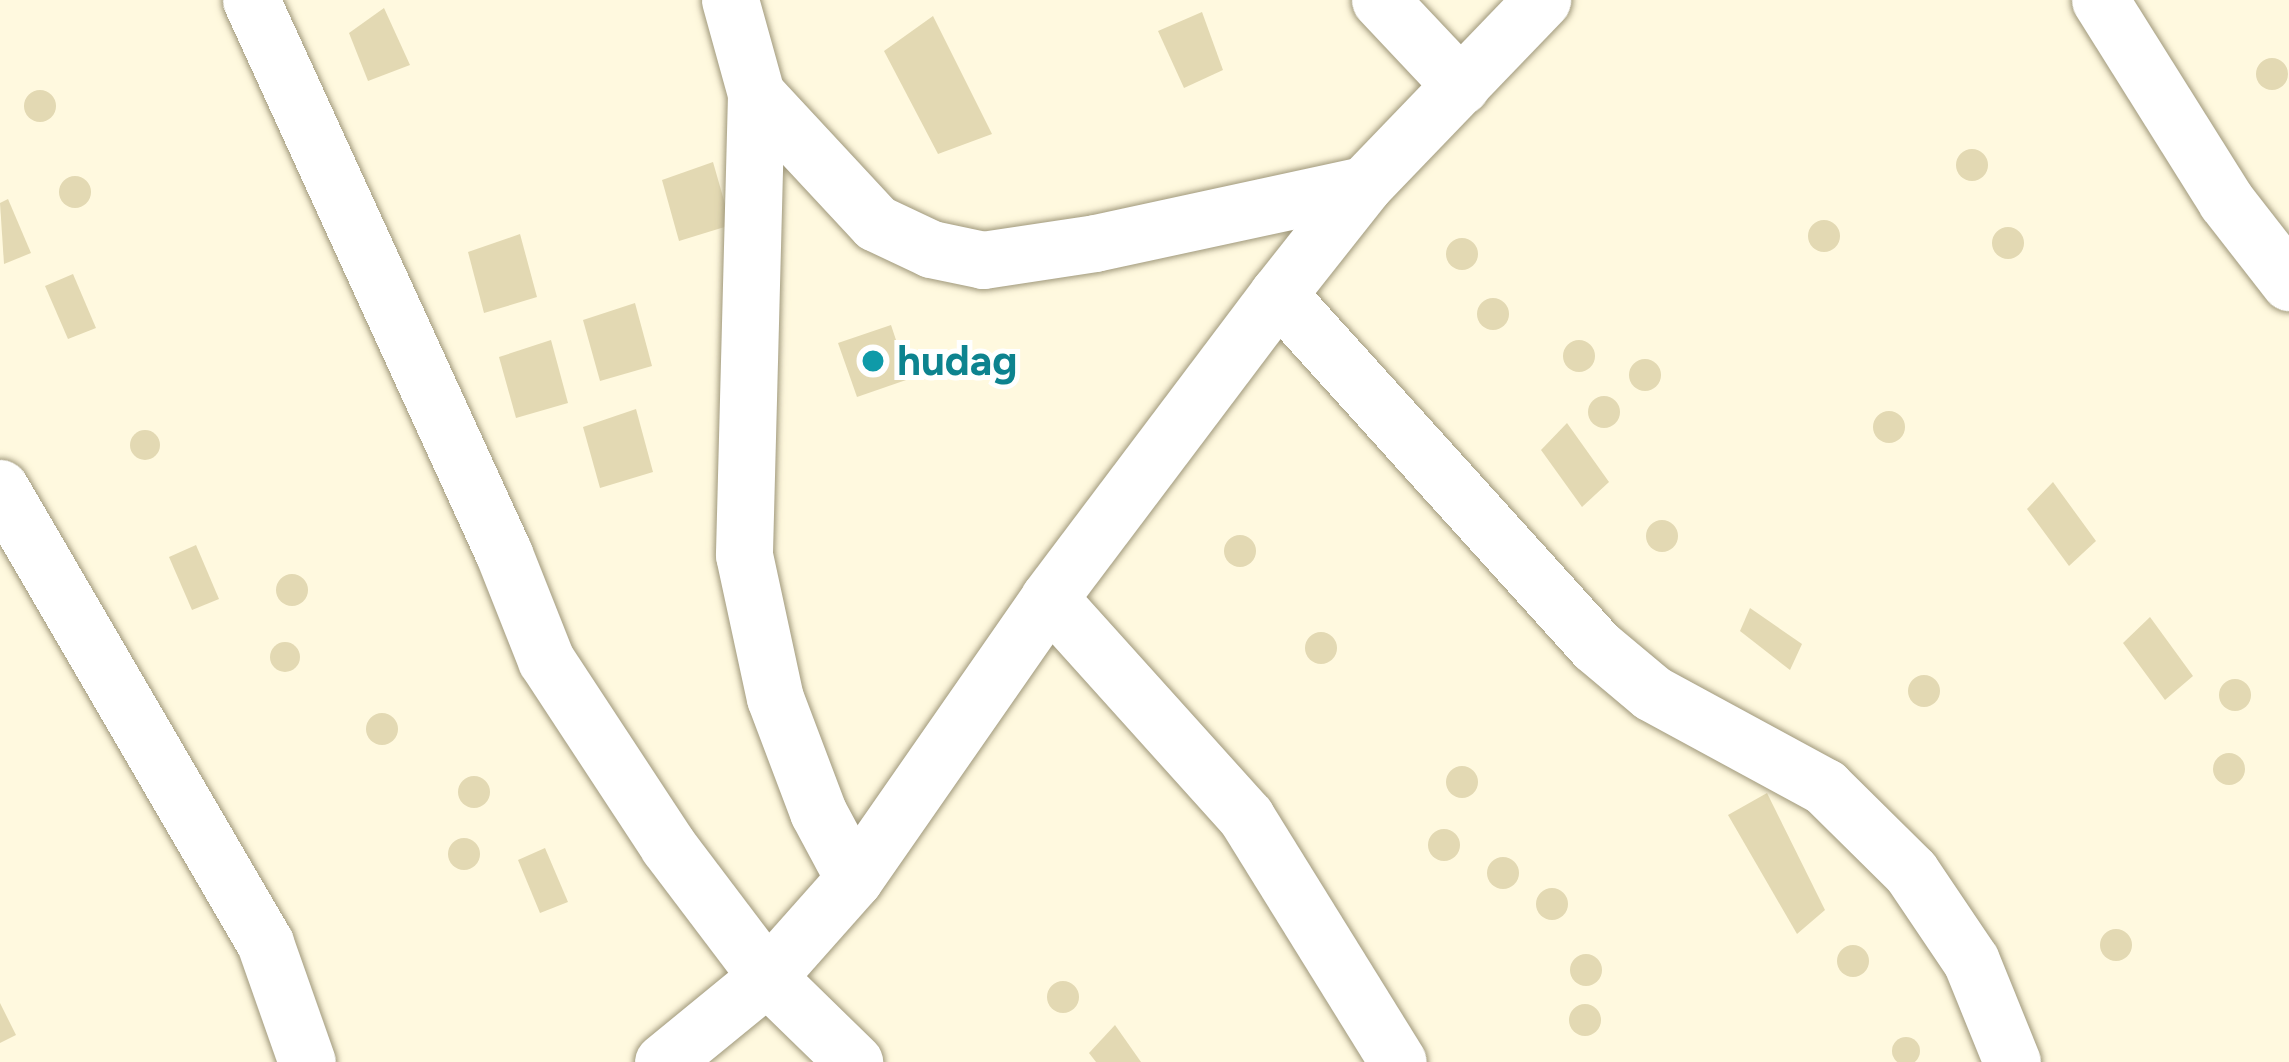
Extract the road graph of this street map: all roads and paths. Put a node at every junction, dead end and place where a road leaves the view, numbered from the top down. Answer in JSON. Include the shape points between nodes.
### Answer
{"nodes":[{"id":1,"x":250,"y":0,"type":"edge"},
{"id":2,"x":730,"y":0,"type":"edge"},
{"id":3,"x":1380,"y":0,"type":"edge"},
{"id":4,"x":1542,"y":0,"type":"edge"},
{"id":5,"x":2100,"y":0,"type":"edge"},
{"id":6,"x":1461,"y":86,"type":"junction"},
{"id":7,"x":756,"y":94,"type":"junction"},
{"id":8,"x":1364,"y":185,"type":"junction"},
{"id":9,"x":2289,"y":282,"type":"edge"},
{"id":10,"x":1278,"y":294,"type":"junction"},
{"id":11,"x":0,"y":488,"type":"edge"},
{"id":12,"x":1048,"y":598,"type":"junction"},
{"id":13,"x":854,"y":879,"type":"junction"},
{"id":14,"x":767,"y":977,"type":"junction"},
{"id":15,"x":307,"y":1062,"type":"edge"},
{"id":16,"x":663,"y":1062,"type":"edge"},
{"id":17,"x":854,"y":1062,"type":"edge"},
{"id":18,"x":1398,"y":1062,"type":"edge"},
{"id":19,"x":2012,"y":1062,"type":"edge"}],
"edges":[{"from":1,"to":14,"type":"street","via":[[546,660],[668,846]]},
{"from":2,"to":7,"type":"street"},
{"from":3,"to":6,"type":"street"},
{"from":4,"to":6,"type":"street"},
{"from":5,"to":9,"type":"street","via":[[2226,201]]},
{"from":6,"to":8,"type":"street"},
{"from":7,"to":8,"type":"street","via":[[876,223],[931,249],[983,260]]},
{"from":7,"to":13,"type":"street","via":[[744,555],[775,698],[818,812]]},
{"from":8,"to":10,"type":"street"},
{"from":10,"to":12,"type":"street"},
{"from":10,"to":19,"type":"street","via":[[1596,646],[1652,694],[1825,787],[1911,872],[1971,961]]},
{"from":11,"to":15,"type":"street","via":[[265,943]]},
{"from":12,"to":13,"type":"street"},
{"from":12,"to":18,"type":"street","via":[[1246,817]]},
{"from":13,"to":14,"type":"street"},
{"from":14,"to":16,"type":"street"},
{"from":14,"to":17,"type":"street"}]}
